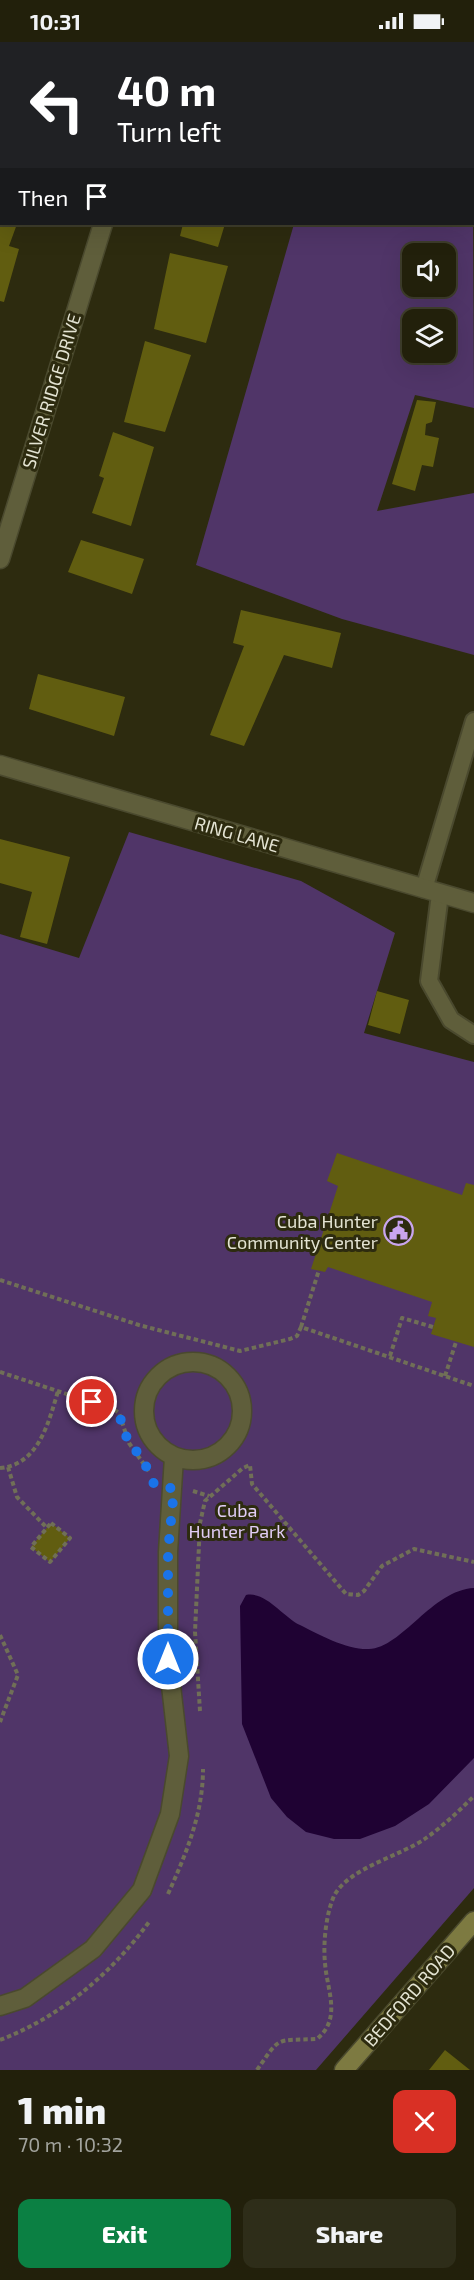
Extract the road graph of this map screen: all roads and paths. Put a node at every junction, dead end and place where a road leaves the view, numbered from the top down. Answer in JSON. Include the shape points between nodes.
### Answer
{"nodes":[{"id":1,"x":103,"y":225,"type":"edge"},
{"id":2,"x":0,"y":559,"type":"edge"},
{"id":3,"x":474,"y":721,"type":"edge"},
{"id":4,"x":0,"y":765,"type":"edge"},
{"id":5,"x":432,"y":892,"type":"junction"},
{"id":6,"x":474,"y":903,"type":"edge"},
{"id":7,"x":474,"y":1035,"type":"edge"},
{"id":8,"x":319,"y":1270,"type":"dead end"},
{"id":9,"x":0,"y":1280,"type":"edge"},
{"id":10,"x":301,"y":1327,"type":"junction"},
{"id":11,"x":433,"y":1327,"type":"dead end"},
{"id":12,"x":456,"y":1342,"type":"dead end"},
{"id":13,"x":390,"y":1356,"type":"junction"},
{"id":14,"x":0,"y":1372,"type":"edge"},
{"id":15,"x":446,"y":1376,"type":"junction"},
{"id":16,"x":474,"y":1386,"type":"edge"},
{"id":17,"x":58,"y":1391,"type":"junction"},
{"id":18,"x":174,"y":1457,"type":"junction"},
{"id":19,"x":250,"y":1465,"type":"dead end"},
{"id":20,"x":8,"y":1467,"type":"junction"},
{"id":21,"x":0,"y":1468,"type":"edge"},
{"id":22,"x":174,"y":1489,"type":"junction"},
{"id":23,"x":209,"y":1496,"type":"dead end"},
{"id":24,"x":47,"y":1528,"type":"junction"},
{"id":25,"x":474,"y":1562,"type":"edge"},
{"id":26,"x":0,"y":1635,"type":"edge"},
{"id":27,"x":0,"y":1722,"type":"edge"},
{"id":28,"x":474,"y":1796,"type":"edge"},
{"id":29,"x":474,"y":1921,"type":"edge"},
{"id":30,"x":0,"y":2006,"type":"edge"},
{"id":31,"x":257,"y":2070,"type":"edge"},
{"id":32,"x":344,"y":2070,"type":"edge"}],
"edges":[{"from":1,"to":2,"type":"street","name":"SILVER RIDGE DRIVE"},
{"from":3,"to":5,"type":"lane"},
{"from":4,"to":5,"type":"street","name":"RING LANE"},
{"from":5,"to":6,"type":"street","name":"RING LANE"},
{"from":5,"to":7,"type":"lane","via":[[429,981],[451,1020]]},
{"from":8,"to":10,"type":"path"},
{"from":9,"to":10,"type":"path","via":[[139,1325],[240,1351],[290,1339],[297,1336]]},
{"from":10,"to":13,"type":"path"},
{"from":11,"to":13,"type":"path","via":[[402,1318]]},
{"from":12,"to":15,"type":"path"},
{"from":13,"to":15,"type":"path"},
{"from":14,"to":17,"type":"path"},
{"from":15,"to":16,"type":"path"},
{"from":17,"to":20,"type":"path","via":[[42,1439],[29,1454]]},
{"from":17,"to":22,"type":"path","via":[[119,1413],[124,1433],[154,1484]]},
{"from":18,"to":18,"type":"street","via":[[189,1461],[219,1454],[239,1430],[243,1414],[237,1389],[222,1371],[208,1363],[184,1363],[162,1372],[151,1384],[144,1401],[149,1434]]},
{"from":18,"to":22,"type":"street"},
{"from":19,"to":25,"type":"path","via":[[252,1485],[346,1594],[364,1592],[382,1566],[414,1549]]},
{"from":20,"to":21,"type":"path"},
{"from":20,"to":24,"type":"path","via":[[20,1502]]},
{"from":22,"to":23,"type":"path"},
{"from":22,"to":30,"type":"street","via":[[168,1552],[168,1659],[179,1756],[170,1814],[142,1890],[93,1949],[25,1998]]},
{"from":24,"to":24,"type":"path","via":[[31,1546],[50,1562],[70,1538],[51,1523]]},
{"from":26,"to":27,"type":"path","via":[[18,1675]]},
{"from":28,"to":31,"type":"path","via":[[427,1838],[357,1874],[338,1889],[329,1912],[325,1948],[332,2003],[329,2025],[317,2039],[276,2042]]},
{"from":29,"to":32,"type":"street","name":"BEDFORD ROAD"}]}
